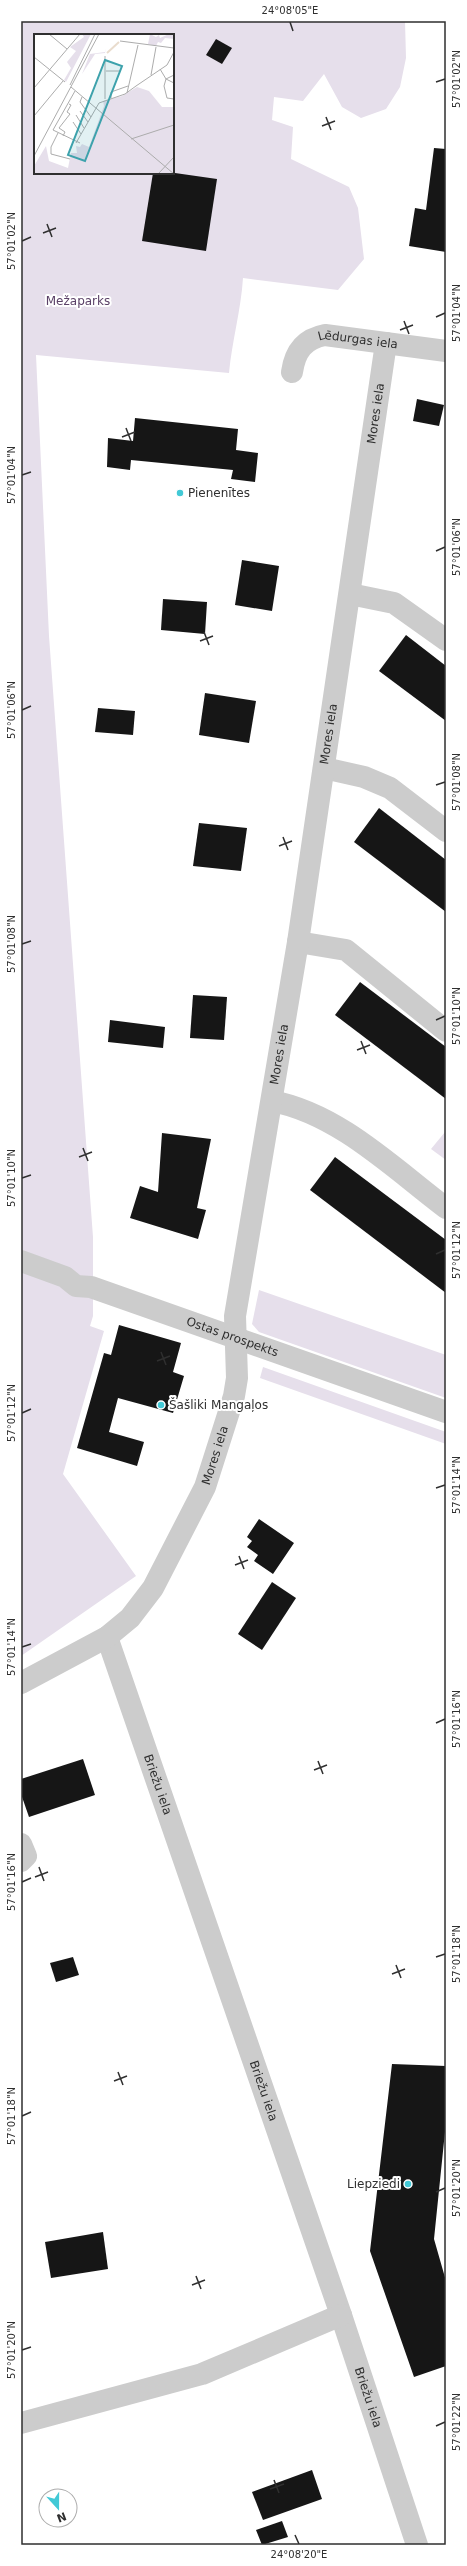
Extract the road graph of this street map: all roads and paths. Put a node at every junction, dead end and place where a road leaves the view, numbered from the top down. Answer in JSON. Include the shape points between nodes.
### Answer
{"nodes":[{"id":1,"x":386,"y":343,"type":"junction"},
{"id":2,"x":446,"y":351,"type":"edge"},
{"id":3,"x":292,"y":372,"type":"dead end"},
{"id":4,"x":350,"y":594,"type":"junction"},
{"id":5,"x":446,"y":640,"type":"edge"},
{"id":6,"x":324,"y":768,"type":"junction"},
{"id":7,"x":446,"y":831,"type":"edge"},
{"id":8,"x":298,"y":942,"type":"junction"},
{"id":9,"x":446,"y":1031,"type":"edge"},
{"id":10,"x":272,"y":1101,"type":"junction"},
{"id":11,"x":446,"y":1208,"type":"edge"},
{"id":12,"x":21,"y":1261,"type":"edge"},
{"id":13,"x":237,"y":1338,"type":"junction"},
{"id":14,"x":446,"y":1412,"type":"edge"},
{"id":15,"x":107,"y":1637,"type":"junction"},
{"id":16,"x":21,"y":1683,"type":"edge"},
{"id":17,"x":21,"y":1844,"type":"edge"},
{"id":18,"x":21,"y":1861,"type":"edge"},
{"id":19,"x":341,"y":2315,"type":"junction"},
{"id":20,"x":21,"y":2423,"type":"edge"},
{"id":21,"x":417,"y":2545,"type":"edge"}],
"edges":[{"from":1,"to":2,"type":"street","name":"Lēdurgas iela"},
{"from":1,"to":3,"type":"street","name":"Lēdurgas iela","via":[[325,335],[316,337],[307,341],[298,351],[293,361]]},
{"from":1,"to":4,"type":"street","name":"Mores iela"},
{"from":4,"to":5,"type":"street","via":[[394,604]]},
{"from":4,"to":6,"type":"street","name":"Mores iela"},
{"from":6,"to":7,"type":"street","via":[[364,777],[390,788]]},
{"from":6,"to":8,"type":"street","name":"Mores iela"},
{"from":8,"to":9,"type":"street","via":[[346,950]]},
{"from":8,"to":10,"type":"street","name":"Mores iela"},
{"from":10,"to":11,"type":"street","via":[[294,1105],[340,1128]]},
{"from":10,"to":13,"type":"street","name":"Mores iela","via":[[237,1302]]},
{"from":12,"to":13,"type":"street","name":"Ostas prospekts","via":[[66,1277],[76,1286],[91,1287]]},
{"from":13,"to":14,"type":"street","name":"Ostas prospekts"},
{"from":13,"to":15,"type":"street","name":"Mores iela","via":[[237,1378],[234,1396],[205,1487],[153,1588],[130,1618]]},
{"from":15,"to":16,"type":"street","name":"Mores iela"},
{"from":15,"to":19,"type":"street","name":"Briežu iela"},
{"from":17,"to":18,"type":"street","via":[[26,1856]]},
{"from":19,"to":20,"type":"street","via":[[202,2374]]},
{"from":19,"to":21,"type":"street","name":"Briežu iela"}]}
